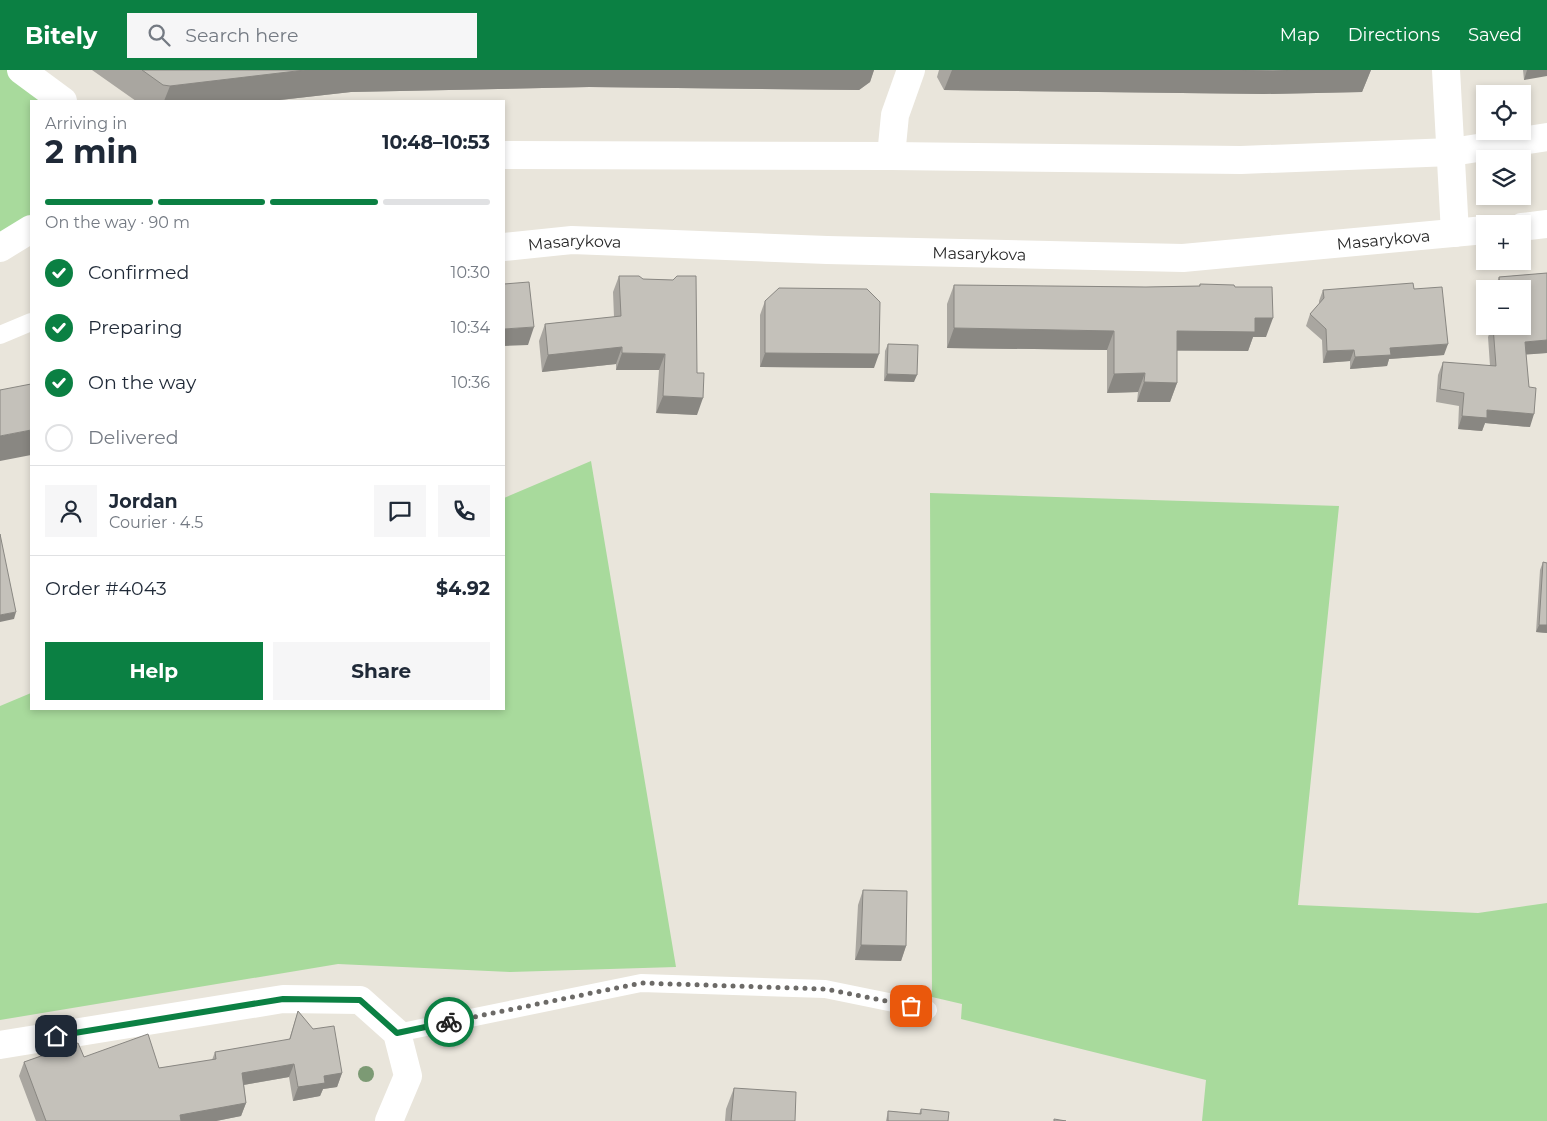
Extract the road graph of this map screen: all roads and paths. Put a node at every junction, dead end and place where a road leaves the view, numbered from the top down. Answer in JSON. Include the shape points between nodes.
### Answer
{"nodes":[{"id":1,"x":21,"y":70,"type":"edge"},
{"id":2,"x":911,"y":70,"type":"edge"},
{"id":3,"x":1446,"y":70,"type":"edge"},
{"id":4,"x":63,"y":100,"type":"edge"},
{"id":5,"x":1547,"y":137,"type":"edge"},
{"id":6,"x":1452,"y":152,"type":"junction"},
{"id":7,"x":505,"y":156,"type":"edge"},
{"id":8,"x":891,"y":156,"type":"junction"},
{"id":9,"x":1547,"y":224,"type":"edge"},
{"id":10,"x":1531,"y":225,"type":"edge"},
{"id":11,"x":30,"y":231,"type":"edge"},
{"id":12,"x":1476,"y":231,"type":"edge"},
{"id":13,"x":1455,"y":233,"type":"junction"},
{"id":14,"x":505,"y":247,"type":"edge"},
{"id":15,"x":0,"y":248,"type":"edge"},
{"id":16,"x":30,"y":322,"type":"edge"},
{"id":17,"x":0,"y":335,"type":"edge"},
{"id":18,"x":928,"y":1010,"type":"dead end"},
{"id":19,"x":397,"y":1033,"type":"junction"},
{"id":20,"x":0,"y":1045,"type":"edge"},
{"id":21,"x":389,"y":1121,"type":"edge"}],
"edges":[{"from":1,"to":4,"type":"street"},
{"from":2,"to":8,"type":"street","via":[[895,115]]},
{"from":3,"to":6,"type":"street","name":"Masarykova"},
{"from":5,"to":6,"type":"street"},
{"from":6,"to":8,"type":"street","via":[[1241,160]]},
{"from":6,"to":13,"type":"street","name":"Masarykova"},
{"from":7,"to":8,"type":"street"},
{"from":9,"to":10,"type":"street"},
{"from":11,"to":15,"type":"street"},
{"from":12,"to":13,"type":"street","name":"Masarykova"},
{"from":13,"to":14,"type":"street","name":"Masarykova","via":[[1183,258],[572,240]]},
{"from":16,"to":17,"type":"lane"},
{"from":18,"to":19,"type":"lane","via":[[825,989],[641,983]]},
{"from":19,"to":20,"type":"street","via":[[360,1000],[283,999]]},
{"from":19,"to":21,"type":"street","via":[[408,1076]]}]}
